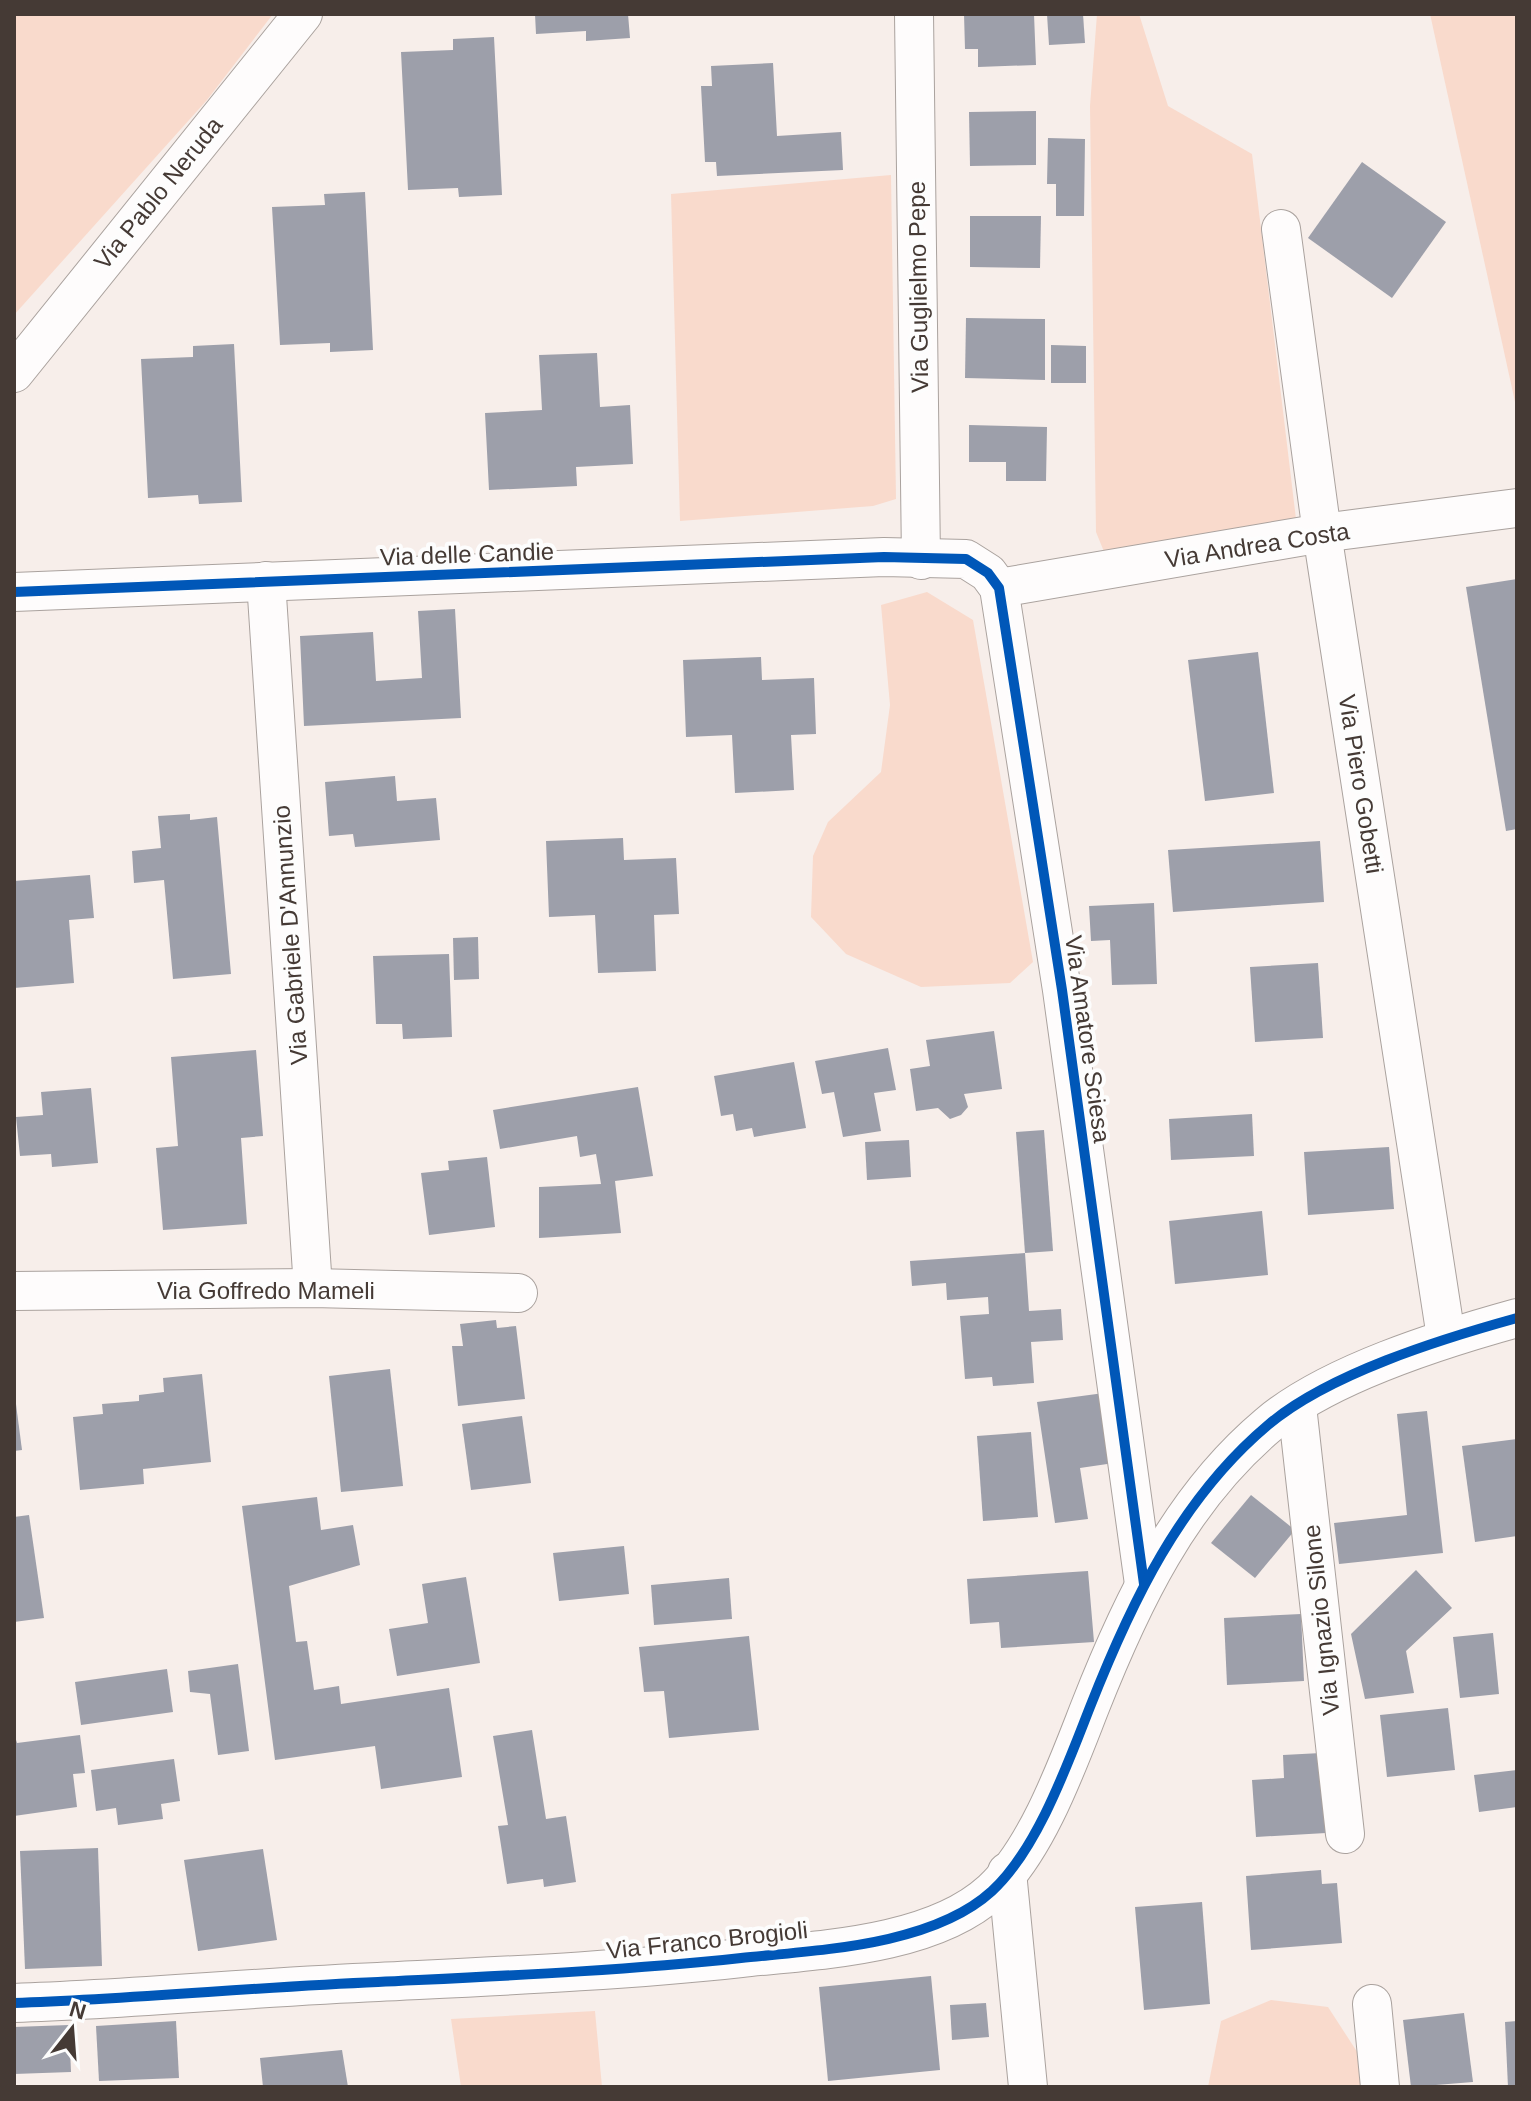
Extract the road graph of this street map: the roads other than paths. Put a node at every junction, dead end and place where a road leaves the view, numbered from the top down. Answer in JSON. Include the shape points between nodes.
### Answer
{"nodes":[{"id":1,"x":303,"y":14,"type":"edge"},
{"id":2,"x":914,"y":14,"type":"edge"},
{"id":3,"x":1281,"y":229,"type":"dead end"},
{"id":4,"x":14,"y":373,"type":"edge"},
{"id":5,"x":1517,"y":508,"type":"edge"},
{"id":6,"x":1322,"y":533,"type":"junction"},
{"id":7,"x":921,"y":560,"type":"junction"},
{"id":8,"x":266,"y":581,"type":"junction"},
{"id":9,"x":999,"y":588,"type":"junction"},
{"id":10,"x":14,"y":592,"type":"edge"},
{"id":11,"x":313,"y":1288,"type":"junction"},
{"id":12,"x":14,"y":1291,"type":"edge"},
{"id":13,"x":518,"y":1293,"type":"dead end"},
{"id":14,"x":1517,"y":1318,"type":"edge"},
{"id":15,"x":1446,"y":1337,"type":"junction"},
{"id":16,"x":1297,"y":1406,"type":"junction"},
{"id":17,"x":1144,"y":1584,"type":"junction"},
{"id":18,"x":1345,"y":1834,"type":"dead end"},
{"id":19,"x":1007,"y":1872,"type":"junction"},
{"id":20,"x":14,"y":2003,"type":"edge"},
{"id":21,"x":1372,"y":2004,"type":"dead end"},
{"id":22,"x":1028,"y":2087,"type":"edge"},
{"id":23,"x":1380,"y":2087,"type":"edge"}],
"edges":[{"from":1,"to":4,"type":"street","name":"Via Pablo Neruda"},
{"from":2,"to":7,"type":"street","name":"Via Guglielmo Pepe"},
{"from":3,"to":6,"type":"street","name":"Via Piero Gobetti"},
{"from":5,"to":6,"type":"street","name":"Via Andrea Costa"},
{"from":6,"to":9,"type":"street","name":"Via Andrea Costa"},
{"from":6,"to":15,"type":"street","name":"Via Piero Gobetti"},
{"from":7,"to":8,"type":"street","name":"Via delle Candie","via":[[884,557]]},
{"from":7,"to":9,"type":"street","via":[[966,559],[988,573]]},
{"from":8,"to":10,"type":"street","name":"Via delle Candie"},
{"from":8,"to":11,"type":"street","name":"Via Gabriele D'Annunzio"},
{"from":9,"to":17,"type":"street","name":"Via Amatore Sciesa","via":[[1062,990]]},
{"from":11,"to":12,"type":"street","name":"Via Goffredo Mameli"},
{"from":11,"to":13,"type":"street","name":"Via Goffredo Mameli"},
{"from":14,"to":15,"type":"street","name":"Via Franco Brogioli"},
{"from":15,"to":16,"type":"street","name":"Via Franco Brogioli"},
{"from":16,"to":17,"type":"street","name":"Via Franco Brogioli","via":[[1271,1422],[1218,1471]]},
{"from":16,"to":18,"type":"street","name":"Via Ignazio Silone"},
{"from":17,"to":19,"type":"street","name":"Via Franco Brogioli","via":[[1064,1773],[1030,1841]]},
{"from":19,"to":20,"type":"street","name":"Via Franco Brogioli","via":[[992,1891],[945,1921],[872,1942],[629,1970]]},
{"from":19,"to":22,"type":"street"},
{"from":21,"to":23,"type":"street"}]}
